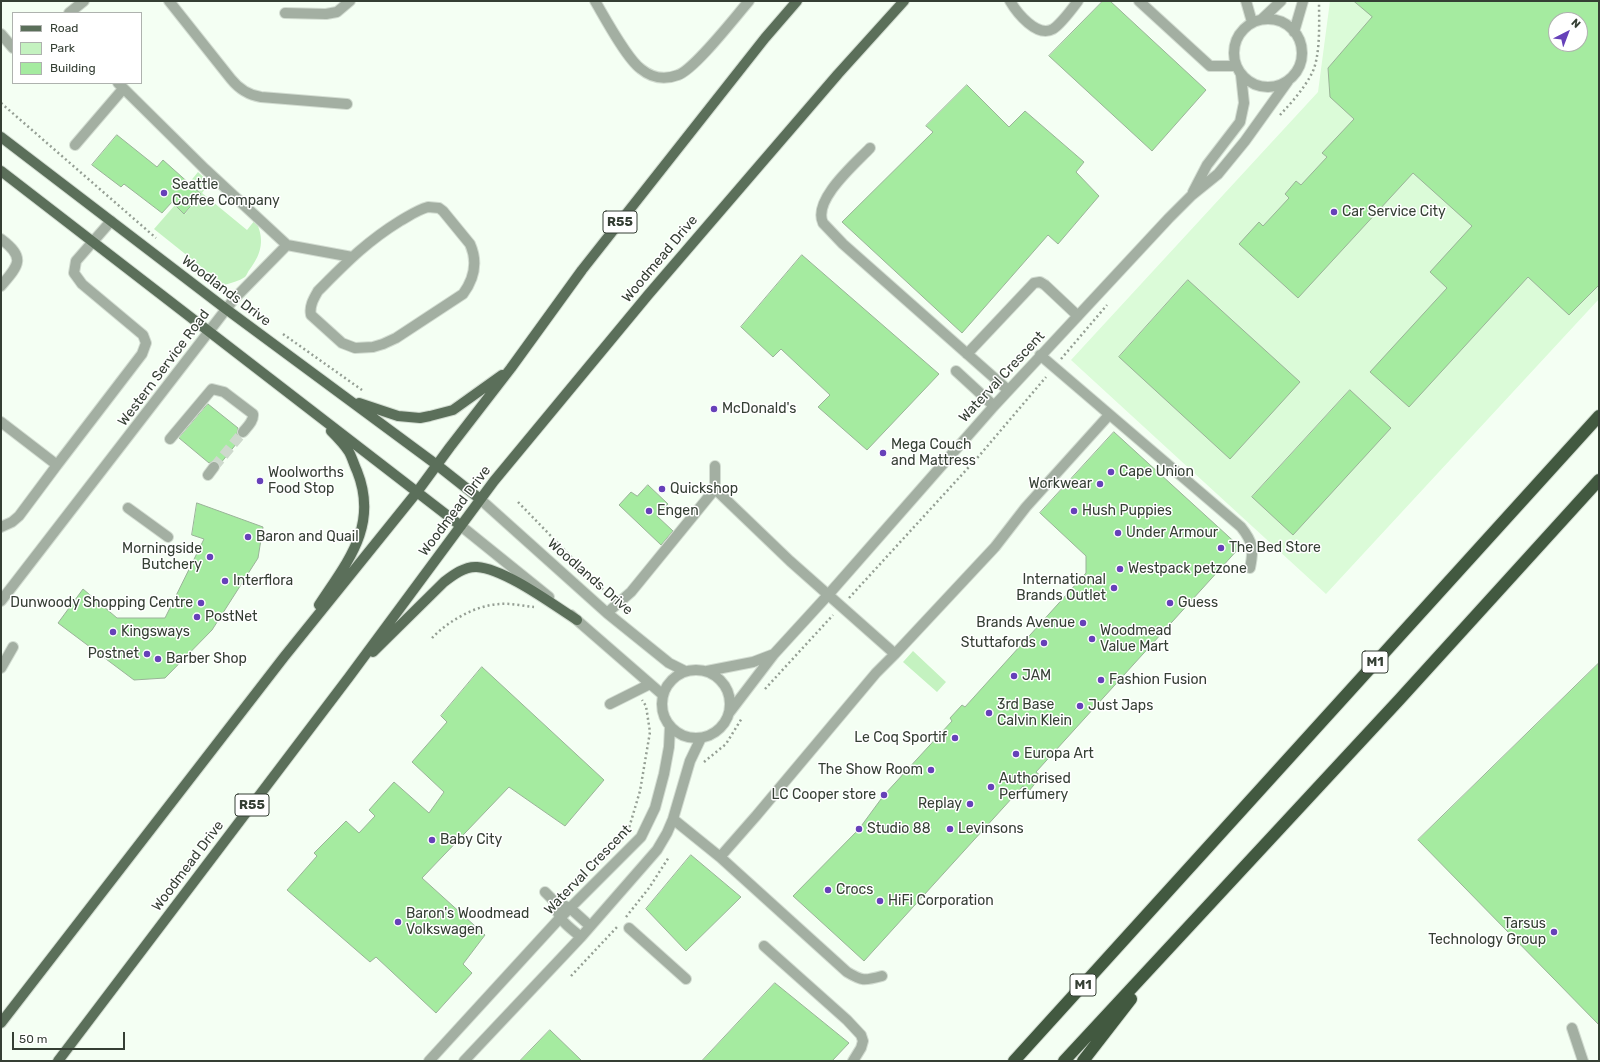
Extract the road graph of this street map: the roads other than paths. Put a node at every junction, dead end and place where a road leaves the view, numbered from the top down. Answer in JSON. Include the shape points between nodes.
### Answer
{"nodes":[{"id":1,"x":84,"y":1,"type":"edge"},
{"id":2,"x":169,"y":1,"type":"edge"},
{"id":3,"x":350,"y":1,"type":"edge"},
{"id":4,"x":595,"y":1,"type":"edge"},
{"id":5,"x":750,"y":1,"type":"edge"},
{"id":6,"x":797,"y":1,"type":"edge"},
{"id":7,"x":904,"y":1,"type":"edge"},
{"id":8,"x":1010,"y":1,"type":"edge"},
{"id":9,"x":1078,"y":1,"type":"edge"},
{"id":10,"x":1139,"y":1,"type":"edge"},
{"id":11,"x":1246,"y":1,"type":"edge"},
{"id":12,"x":1281,"y":1,"type":"edge"},
{"id":13,"x":1303,"y":1,"type":"edge"},
{"id":14,"x":70,"y":12,"type":"edge"},
{"id":15,"x":285,"y":13,"type":"dead end"},
{"id":16,"x":1257,"y":21,"type":"junction"},
{"id":17,"x":1294,"y":32,"type":"junction"},
{"id":18,"x":1,"y":34,"type":"edge"},
{"id":19,"x":12,"y":47,"type":"edge"},
{"id":20,"x":1236,"y":66,"type":"junction"},
{"id":21,"x":1241,"y":76,"type":"junction"},
{"id":22,"x":1288,"y":81,"type":"junction"},
{"id":23,"x":121,"y":86,"type":"edge"},
{"id":24,"x":347,"y":104,"type":"dead end"},
{"id":25,"x":1,"y":137,"type":"edge"},
{"id":26,"x":76,"y":145,"type":"dead end"},
{"id":27,"x":870,"y":148,"type":"dead end"},
{"id":28,"x":1,"y":171,"type":"edge"},
{"id":29,"x":1192,"y":195,"type":"junction"},
{"id":30,"x":111,"y":221,"type":"junction"},
{"id":31,"x":1,"y":239,"type":"edge"},
{"id":32,"x":94,"y":241,"type":"junction"},
{"id":33,"x":287,"y":245,"type":"junction"},
{"id":34,"x":352,"y":257,"type":"junction"},
{"id":35,"x":1,"y":286,"type":"edge"},
{"id":36,"x":226,"y":309,"type":"junction"},
{"id":37,"x":1078,"y":316,"type":"junction"},
{"id":38,"x":210,"y":331,"type":"junction"},
{"id":39,"x":967,"y":354,"type":"junction"},
{"id":40,"x":1040,"y":355,"type":"junction"},
{"id":41,"x":512,"y":368,"type":"junction"},
{"id":42,"x":956,"y":371,"type":"dead end"},
{"id":43,"x":1008,"y":390,"type":"junction"},
{"id":44,"x":344,"y":397,"type":"junction"},
{"id":45,"x":994,"y":406,"type":"junction"},
{"id":46,"x":318,"y":415,"type":"junction"},
{"id":47,"x":1109,"y":416,"type":"junction"},
{"id":48,"x":1599,"y":416,"type":"edge"},
{"id":49,"x":1,"y":422,"type":"edge"},
{"id":50,"x":242,"y":432,"type":"tunnel mouth"},
{"id":51,"x":170,"y":438,"type":"dead end"},
{"id":52,"x":57,"y":465,"type":"junction"},
{"id":53,"x":437,"y":465,"type":"junction"},
{"id":54,"x":715,"y":466,"type":"dead end"},
{"id":55,"x":1599,"y":480,"type":"edge"},
{"id":56,"x":715,"y":489,"type":"junction"},
{"id":57,"x":417,"y":492,"type":"junction"},
{"id":58,"x":480,"y":499,"type":"junction"},
{"id":59,"x":128,"y":508,"type":"dead end"},
{"id":60,"x":461,"y":526,"type":"junction"},
{"id":61,"x":1,"y":527,"type":"edge"},
{"id":62,"x":168,"y":537,"type":"dead end"},
{"id":63,"x":1250,"y":568,"type":"dead end"},
{"id":64,"x":828,"y":595,"type":"junction"},
{"id":65,"x":1,"y":601,"type":"edge"},
{"id":66,"x":607,"y":613,"type":"junction"},
{"id":67,"x":577,"y":620,"type":"junction"},
{"id":68,"x":13,"y":647,"type":"dead end"},
{"id":69,"x":774,"y":654,"type":"junction"},
{"id":70,"x":894,"y":654,"type":"junction"},
{"id":71,"x":284,"y":657,"type":"junction"},
{"id":72,"x":1,"y":668,"type":"edge"},
{"id":73,"x":685,"y":671,"type":"junction"},
{"id":74,"x":706,"y":671,"type":"junction"},
{"id":75,"x":349,"y":677,"type":"junction"},
{"id":76,"x":650,"y":684,"type":"junction"},
{"id":77,"x":663,"y":695,"type":"junction"},
{"id":78,"x":610,"y":704,"type":"dead end"},
{"id":79,"x":729,"y":713,"type":"junction"},
{"id":80,"x":670,"y":726,"type":"junction"},
{"id":81,"x":701,"y":738,"type":"junction"},
{"id":82,"x":673,"y":819,"type":"junction"},
{"id":83,"x":720,"y":857,"type":"junction"},
{"id":84,"x":545,"y":892,"type":"dead end"},
{"id":85,"x":555,"y":902,"type":"junction"},
{"id":86,"x":570,"y":908,"type":"junction"},
{"id":87,"x":560,"y":918,"type":"junction"},
{"id":88,"x":590,"y":926,"type":"junction"},
{"id":89,"x":629,"y":928,"type":"dead end"},
{"id":90,"x":1180,"y":935,"type":"junction"},
{"id":91,"x":581,"y":937,"type":"junction"},
{"id":92,"x":764,"y":946,"type":"dead end"},
{"id":93,"x":882,"y":976,"type":"dead end"},
{"id":94,"x":686,"y":979,"type":"dead end"},
{"id":95,"x":1,"y":1022,"type":"edge"},
{"id":96,"x":1572,"y":1028,"type":"dead end"},
{"id":97,"x":58,"y":1061,"type":"edge"},
{"id":98,"x":429,"y":1061,"type":"edge"},
{"id":99,"x":464,"y":1061,"type":"edge"},
{"id":100,"x":853,"y":1061,"type":"edge"},
{"id":101,"x":1014,"y":1061,"type":"edge"},
{"id":102,"x":1064,"y":1061,"type":"edge"},
{"id":103,"x":1083,"y":1061,"type":"edge"},
{"id":104,"x":1583,"y":1061,"type":"edge"}],
"edges":[{"from":1,"to":14,"type":"street"},
{"from":2,"to":24,"type":"street","via":[[242,90],[261,97]]},
{"from":3,"to":15,"type":"street","via":[[337,12]]},
{"from":4,"to":5,"type":"street","via":[[640,69],[653,76],[668,78],[680,75],[692,66]]},
{"from":6,"to":41,"type":"main road","number":"R55","via":[[582,270]]},
{"from":7,"to":58,"type":"main road","name":"Woodmead Drive","number":"R55","via":[[648,295]]},
{"from":8,"to":9,"type":"street","via":[[1022,18],[1039,30],[1045,30],[1054,28]]},
{"from":10,"to":20,"type":"street","via":[[1210,66]]},
{"from":11,"to":16,"type":"street"},
{"from":12,"to":16,"type":"street"},
{"from":13,"to":17,"type":"street"},
{"from":16,"to":17,"type":"street","via":[[1272,19],[1282,22]]},
{"from":16,"to":20,"type":"street","via":[[1244,28],[1238,36],[1233,56]]},
{"from":17,"to":22,"type":"street","via":[[1301,45],[1302,55],[1296,74]]},
{"from":18,"to":19,"type":"street"},
{"from":20,"to":21,"type":"street"},
{"from":21,"to":22,"type":"street","via":[[1254,84],[1269,88]]},
{"from":21,"to":29,"type":"street","name":"Waterval Crescent","via":[[1244,103],[1240,122],[1207,164]]},
{"from":22,"to":29,"type":"street","name":"Waterval Crescent","via":[[1218,174]]},
{"from":23,"to":26,"type":"street"},
{"from":23,"to":33,"type":"street"},
{"from":25,"to":30,"type":"main road","name":"Woodlands Drive"},
{"from":27,"to":39,"type":"street","via":[[831,189],[821,210],[821,219],[843,244]]},
{"from":28,"to":32,"type":"main road"},
{"from":29,"to":37,"type":"street","name":"Waterval Crescent"},
{"from":30,"to":32,"type":"street"},
{"from":30,"to":36,"type":"main road","name":"Woodlands Drive"},
{"from":31,"to":35,"type":"street","via":[[15,252],[18,260],[16,267]]},
{"from":32,"to":38,"type":"main road"},
{"from":32,"to":52,"type":"street","via":[[76,261],[76,276],[82,284],[138,330],[146,343],[142,354]]},
{"from":33,"to":34,"type":"street"},
{"from":33,"to":36,"type":"street","name":"Western Service Road"},
{"from":34,"to":34,"type":"street","via":[[381,233],[428,207],[443,211],[470,244],[475,266],[464,294],[396,338],[373,347],[355,348],[342,344],[314,319],[310,312],[318,291]]},
{"from":36,"to":38,"type":"street","name":"Western Service Road"},
{"from":36,"to":44,"type":"main road","name":"Woodlands Drive"},
{"from":37,"to":39,"type":"street","via":[[1045,285],[1040,282],[1034,283]]},
{"from":37,"to":40,"type":"street","name":"Waterval Crescent"},
{"from":38,"to":46,"type":"main road"},
{"from":38,"to":65,"type":"street","name":"Western Service Road"},
{"from":39,"to":43,"type":"street"},
{"from":40,"to":43,"type":"street","name":"Waterval Crescent"},
{"from":40,"to":47,"type":"street"},
{"from":41,"to":44,"type":"main road","via":[[453,410],[420,418],[398,416]]},
{"from":41,"to":53,"type":"main road","number":"R55"},
{"from":42,"to":45,"type":"street"},
{"from":43,"to":45,"type":"street","name":"Waterval Crescent"},
{"from":44,"to":53,"type":"main road","name":"Woodlands Drive"},
{"from":45,"to":64,"type":"street","name":"Waterval Crescent"},
{"from":46,"to":57,"type":"main road"},
{"from":46,"to":71,"type":"main road","via":[[349,452],[365,496],[364,518],[358,543],[351,557]]},
{"from":47,"to":63,"type":"street","via":[[1241,527],[1252,543]]},
{"from":47,"to":70,"type":"street","via":[[1026,507],[995,547]]},
{"from":48,"to":101,"type":"highway","number":"M1"},
{"from":49,"to":52,"type":"street"},
{"from":50,"to":51,"type":"street","via":[[250,423],[253,414],[224,392],[212,389]]},
{"from":52,"to":61,"type":"street","via":[[19,516]]},
{"from":53,"to":57,"type":"main road","number":"R55"},
{"from":53,"to":58,"type":"main road","name":"Woodlands Drive"},
{"from":54,"to":56,"type":"street"},
{"from":55,"to":90,"type":"highway","number":"M1"},
{"from":56,"to":64,"type":"street"},
{"from":56,"to":66,"type":"street","via":[[631,592]]},
{"from":57,"to":60,"type":"main road"},
{"from":57,"to":71,"type":"main road","number":"R55"},
{"from":58,"to":60,"type":"main road","name":"Woodmead Drive","number":"R55"},
{"from":58,"to":66,"type":"street","name":"Woodlands Drive"},
{"from":59,"to":62,"type":"street"},
{"from":60,"to":67,"type":"street"},
{"from":60,"to":75,"type":"main road","name":"Woodmead Drive","number":"R55"},
{"from":64,"to":69,"type":"street","name":"Waterval Crescent"},
{"from":64,"to":70,"type":"street"},
{"from":66,"to":73,"type":"street","name":"Woodlands Drive","via":[[669,663]]},
{"from":67,"to":75,"type":"main road","via":[[495,571],[469,568],[444,582]]},
{"from":67,"to":76,"type":"street"},
{"from":68,"to":72,"type":"street"},
{"from":69,"to":74,"type":"street","name":"Waterval Crescent","via":[[753,662]]},
{"from":69,"to":79,"type":"street","name":"Waterval Crescent"},
{"from":70,"to":83,"type":"street"},
{"from":71,"to":95,"type":"main road","number":"R55"},
{"from":73,"to":74,"type":"street"},
{"from":73,"to":77,"type":"street","via":[[671,680]]},
{"from":74,"to":79,"type":"street","via":[[725,684],[730,694]]},
{"from":75,"to":97,"type":"main road","name":"Woodmead Drive","number":"R55"},
{"from":76,"to":77,"type":"street"},
{"from":76,"to":78,"type":"street"},
{"from":77,"to":80,"type":"street","via":[[662,706]]},
{"from":79,"to":81,"type":"street","via":[[722,727]]},
{"from":80,"to":81,"type":"street","via":[[679,733]]},
{"from":80,"to":86,"type":"street","name":"Waterval Crescent","via":[[664,774],[655,808],[641,837]]},
{"from":81,"to":82,"type":"street","via":[[690,762]]},
{"from":82,"to":83,"type":"street"},
{"from":82,"to":88,"type":"street","via":[[657,850]]},
{"from":83,"to":93,"type":"street","via":[[847,972],[863,980]]},
{"from":84,"to":85,"type":"street"},
{"from":85,"to":86,"type":"street"},
{"from":85,"to":87,"type":"street"},
{"from":86,"to":87,"type":"street","name":"Waterval Crescent"},
{"from":86,"to":88,"type":"street"},
{"from":87,"to":91,"type":"street"},
{"from":87,"to":98,"type":"street","name":"Waterval Crescent"},
{"from":88,"to":91,"type":"street"},
{"from":89,"to":94,"type":"street"},
{"from":90,"to":102,"type":"highway","number":"M1"},
{"from":90,"to":103,"type":"highway"},
{"from":91,"to":99,"type":"street"},
{"from":92,"to":100,"type":"street","via":[[861,1035],[861,1048]]},
{"from":96,"to":104,"type":"street"}]}
